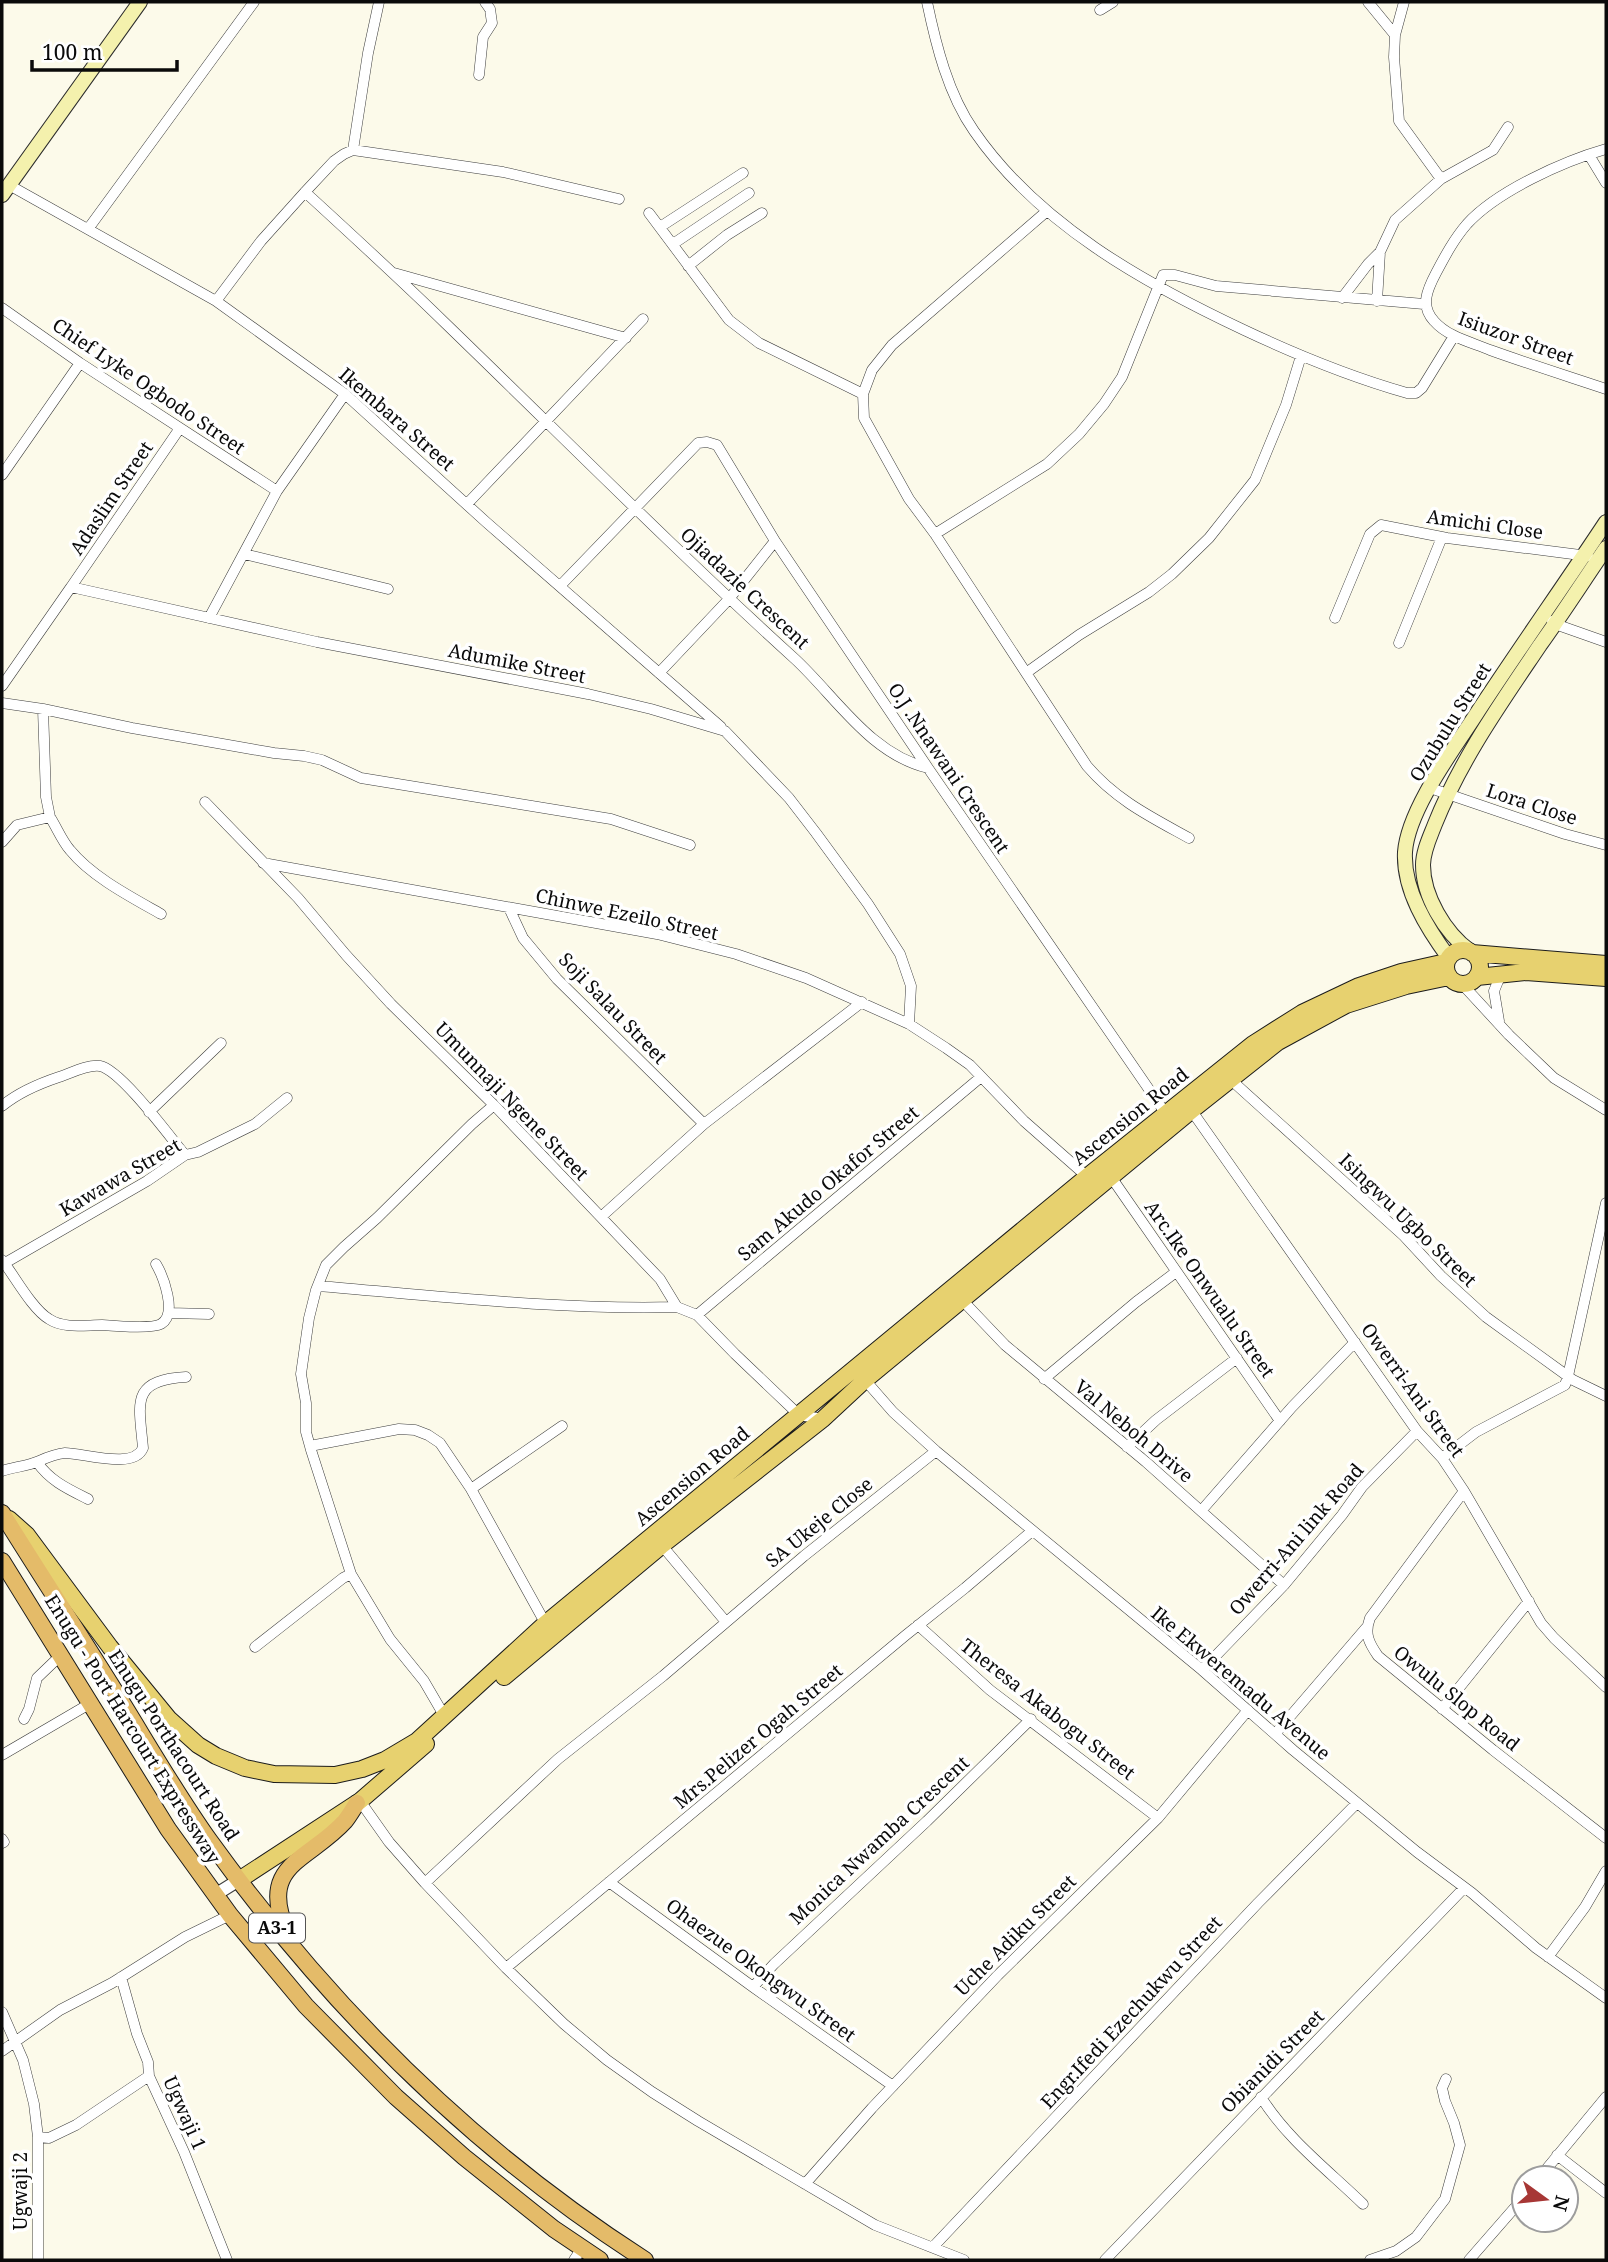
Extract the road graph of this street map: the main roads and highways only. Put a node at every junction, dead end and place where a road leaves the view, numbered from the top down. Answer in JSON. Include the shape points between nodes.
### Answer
{"nodes":[{"id":1,"x":140,"y":2,"type":"edge"},
{"id":2,"x":5,"y":190,"type":"edge"},
{"id":3,"x":1606,"y":522,"type":"edge"},
{"id":4,"x":1606,"y":548,"type":"edge"},
{"id":5,"x":1591,"y":558,"type":"junction"},
{"id":6,"x":1471,"y":952,"type":"junction"},
{"id":7,"x":1606,"y":964,"type":"edge"},
{"id":8,"x":1456,"y":972,"type":"junction"},
{"id":9,"x":1606,"y":978,"type":"edge"},
{"id":10,"x":1188,"y":1105,"type":"junction"},
{"id":11,"x":1093,"y":1182,"type":"junction"},
{"id":12,"x":2,"y":1513,"type":"edge"},
{"id":13,"x":658,"y":1541,"type":"junction"},
{"id":14,"x":2,"y":1561,"type":"edge"},
{"id":15,"x":549,"y":1629,"type":"junction"},
{"id":16,"x":358,"y":1802,"type":"junction"},
{"id":17,"x":239,"y":1880,"type":"junction"},
{"id":18,"x":297,"y":1953,"type":"junction"},
{"id":19,"x":578,"y":2254,"type":"edge"},
{"id":20,"x":600,"y":2260,"type":"edge"},
{"id":21,"x":645,"y":2260,"type":"edge"}],
"edges":[{"from":1,"to":2,"type":"main road"},
{"from":3,"to":5,"type":"main road","name":"Ozubulu Street"},
{"from":4,"to":5,"type":"main road","name":"Ozubulu Street"},
{"from":5,"to":6,"type":"main road","name":"Ozubulu Street","via":[[1555,624],[1461,768],[1424,853],[1424,876],[1439,918]]},
{"from":5,"to":8,"type":"main road","name":"Ozubulu Street","via":[[1544,613],[1463,734],[1411,829],[1405,868],[1420,912]]},
{"from":6,"to":7,"type":"main road"},
{"from":6,"to":8,"type":"main road","via":[[1456,951]]},
{"from":6,"to":8,"type":"main road","via":[[1480,964]]},
{"from":8,"to":9,"type":"main road"},
{"from":8,"to":10,"type":"main road","name":"Ascension Road","via":[[1346,1005],[1319,1018]]},
{"from":8,"to":10,"type":"main road","name":"Ascension Road","via":[[1373,981],[1302,1013],[1253,1044]]},
{"from":10,"to":11,"type":"main road","name":"Ascension Road"},
{"from":11,"to":13,"type":"main road","name":"Ascension Road","via":[[799,1415]]},
{"from":11,"to":13,"type":"main road","name":"Ascension Road","via":[[963,1301],[823,1419]]},
{"from":12,"to":15,"type":"main road","name":"Ascension Road","via":[[27,1535],[169,1719],[216,1756],[274,1774],[335,1775],[385,1760],[416,1741]]},
{"from":12,"to":17,"type":"highway","name":"Enugu Porthacourt Road","number":"A3-1","via":[[176,1793]]},
{"from":13,"to":15,"type":"main road","name":"Ascension Road"},
{"from":14,"to":19,"type":"highway","name":"Enugu - Port Harcourt Expressway","number":"A3-1","via":[[168,1829],[215,1895],[306,2006],[396,2097]]},
{"from":15,"to":16,"type":"main road","name":"Ascension Road"},
{"from":16,"to":17,"type":"main road","name":"Ascension Road"},
{"from":16,"to":18,"type":"highway","via":[[345,1821],[289,1868],[280,1882],[280,1916]]},
{"from":17,"to":18,"type":"highway","name":"Enugu Porthacourt Road","number":"A3-1"},
{"from":18,"to":21,"type":"highway","name":"Enugu Porthacourt Road","number":"A3-1","via":[[384,2049],[469,2128],[509,2163]]},
{"from":19,"to":20,"type":"highway","name":"Enugu - Port Harcourt Expressway","number":"A3-1"}]}
